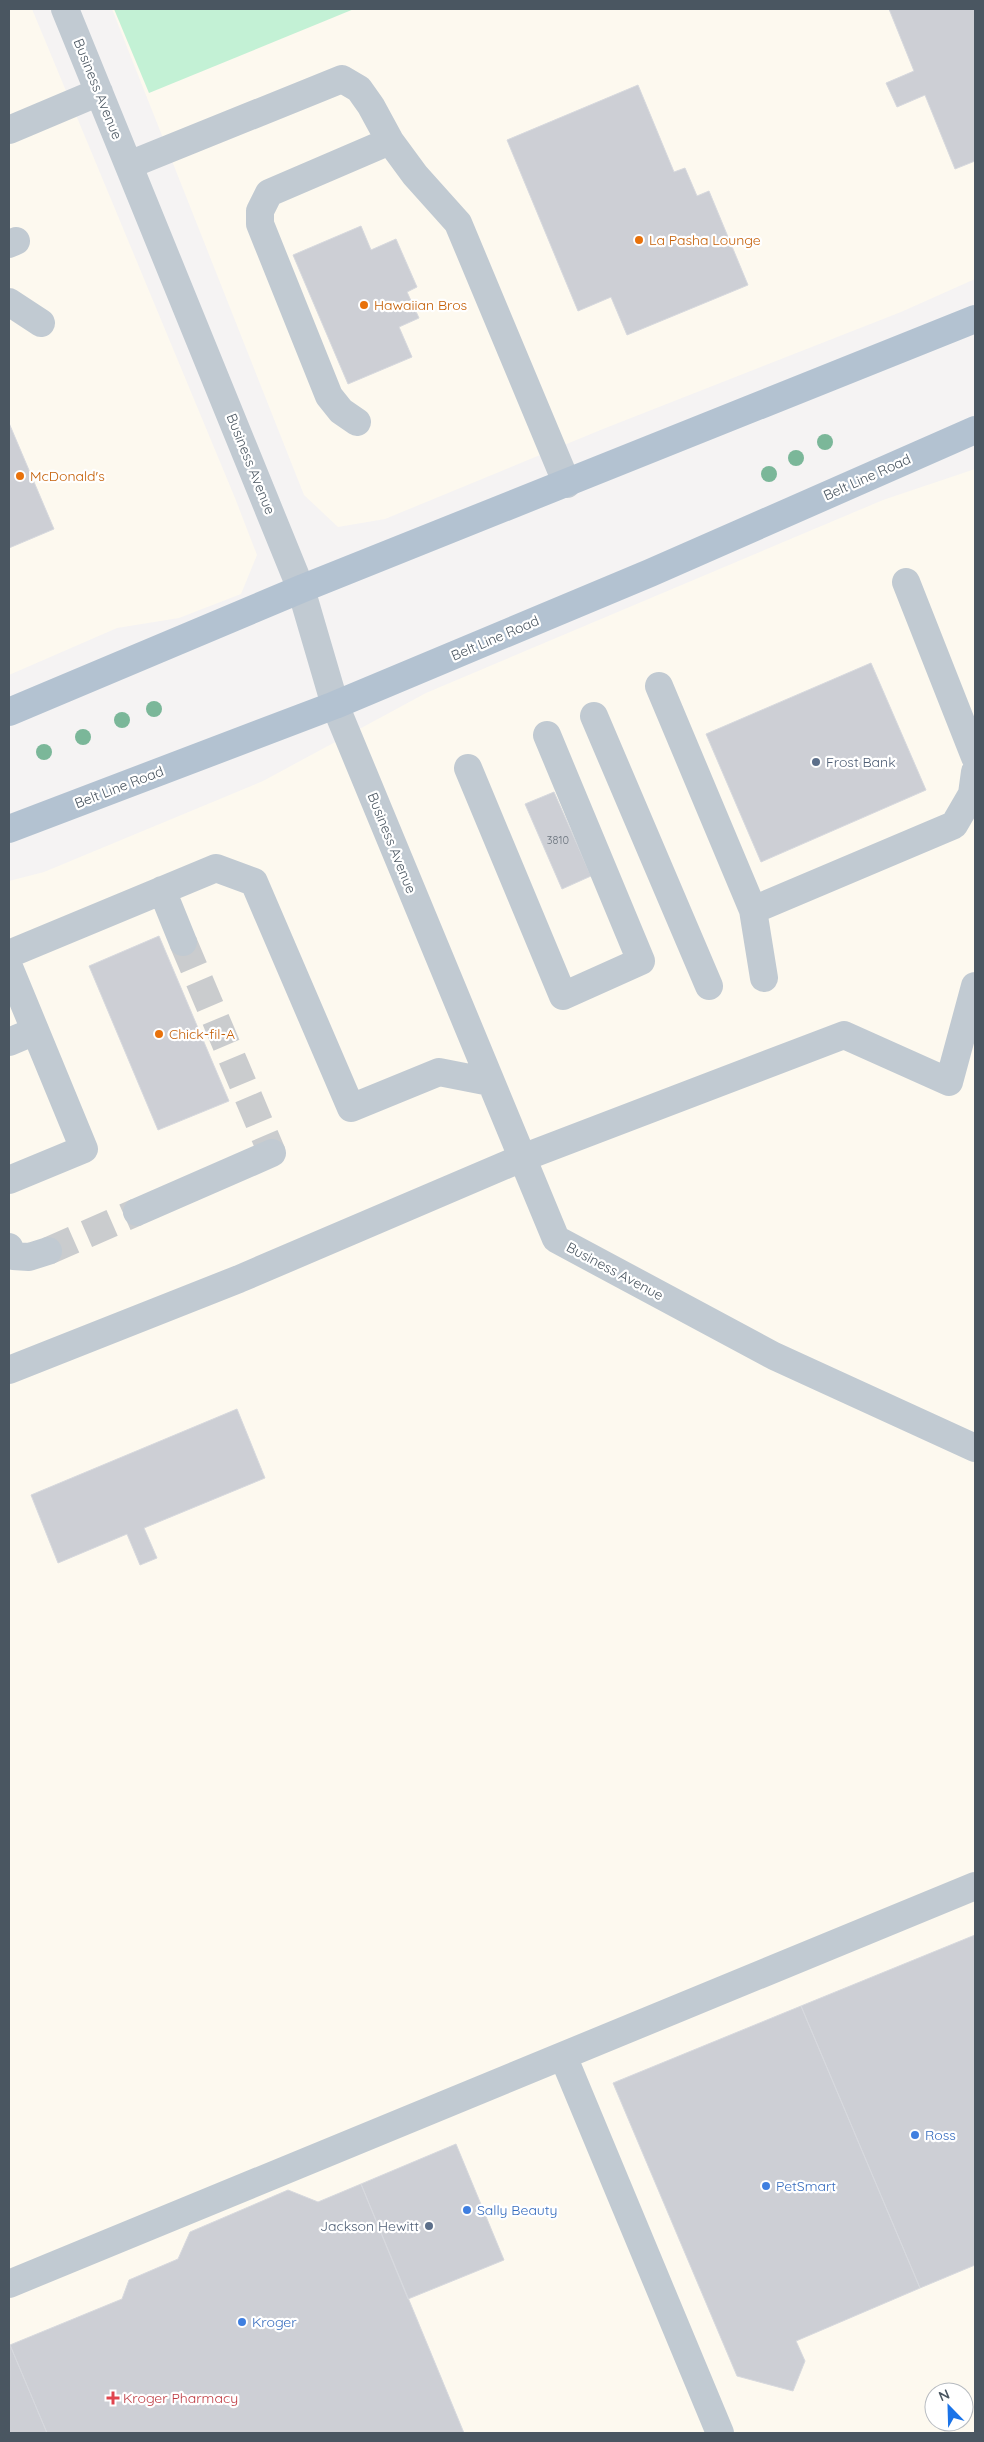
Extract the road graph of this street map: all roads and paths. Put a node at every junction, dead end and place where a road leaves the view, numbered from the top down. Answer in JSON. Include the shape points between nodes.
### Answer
{"nodes":[{"id":1,"x":65,"y":9,"type":"edge"},
{"id":2,"x":99,"y":92,"type":"junction"},
{"id":3,"x":9,"y":130,"type":"edge"},
{"id":4,"x":390,"y":142,"type":"junction"},
{"id":5,"x":128,"y":165,"type":"junction"},
{"id":6,"x":9,"y":302,"type":"edge"},
{"id":7,"x":975,"y":319,"type":"edge"},
{"id":8,"x":42,"y":323,"type":"dead end"},
{"id":9,"x":357,"y":422,"type":"dead end"},
{"id":10,"x":975,"y":430,"type":"edge"},
{"id":11,"x":567,"y":484,"type":"junction"},
{"id":12,"x":906,"y":582,"type":"dead end"},
{"id":13,"x":301,"y":589,"type":"junction"},
{"id":14,"x":658,"y":686,"type":"dead end"},
{"id":15,"x":335,"y":704,"type":"junction"},
{"id":16,"x":9,"y":712,"type":"edge"},
{"id":17,"x":594,"y":716,"type":"dead end"},
{"id":18,"x":547,"y":735,"type":"dead end"},
{"id":19,"x":975,"y":757,"type":"edge"},
{"id":20,"x":468,"y":768,"type":"dead end"},
{"id":21,"x":975,"y":772,"type":"edge"},
{"id":22,"x":9,"y":830,"type":"edge"},
{"id":23,"x":162,"y":890,"type":"junction"},
{"id":24,"x":754,"y":910,"type":"junction"},
{"id":25,"x":183,"y":942,"type":"tunnel mouth"},
{"id":26,"x":9,"y":954,"type":"edge"},
{"id":27,"x":9,"y":967,"type":"edge"},
{"id":28,"x":764,"y":978,"type":"dead end"},
{"id":29,"x":709,"y":986,"type":"dead end"},
{"id":30,"x":975,"y":986,"type":"edge"},
{"id":31,"x":35,"y":1031,"type":"junction"},
{"id":32,"x":9,"y":1042,"type":"edge"},
{"id":33,"x":490,"y":1082,"type":"junction"},
{"id":34,"x":272,"y":1153,"type":"dead end"},
{"id":35,"x":522,"y":1158,"type":"junction"},
{"id":36,"x":9,"y":1180,"type":"edge"},
{"id":37,"x":136,"y":1212,"type":"tunnel mouth"},
{"id":38,"x":9,"y":1248,"type":"edge"},
{"id":39,"x":48,"y":1251,"type":"tunnel mouth"},
{"id":40,"x":9,"y":1370,"type":"edge"},
{"id":41,"x":975,"y":1448,"type":"edge"},
{"id":42,"x":975,"y":1886,"type":"edge"},
{"id":43,"x":564,"y":2056,"type":"junction"},
{"id":44,"x":9,"y":2284,"type":"edge"},
{"id":45,"x":720,"y":2433,"type":"edge"}],
"edges":[{"from":1,"to":2,"type":"street","name":"Business Avenue"},
{"from":2,"to":3,"type":"street"},
{"from":2,"to":5,"type":"street","name":"Business Avenue"},
{"from":4,"to":5,"type":"street","via":[[359,89],[342,79]]},
{"from":4,"to":9,"type":"street","via":[[269,193],[260,211],[260,224],[329,396],[341,411]]},
{"from":4,"to":11,"type":"street","via":[[458,223]]},
{"from":5,"to":13,"type":"street","name":"Business Avenue"},
{"from":6,"to":8,"type":"street"},
{"from":7,"to":11,"type":"main road"},
{"from":10,"to":15,"type":"main road","name":"Belt Line Road","via":[[650,574]]},
{"from":11,"to":13,"type":"main road"},
{"from":12,"to":19,"type":"street"},
{"from":13,"to":15,"type":"street","name":"Business Avenue"},
{"from":13,"to":16,"type":"main road"},
{"from":14,"to":24,"type":"street"},
{"from":15,"to":22,"type":"main road","name":"Belt Line Road"},
{"from":15,"to":33,"type":"street","name":"Business Avenue"},
{"from":17,"to":29,"type":"street"},
{"from":18,"to":20,"type":"street","via":[[641,961],[563,996]]},
{"from":21,"to":24,"type":"street","via":[[972,794],[954,825]]},
{"from":23,"to":25,"type":"street"},
{"from":23,"to":26,"type":"street"},
{"from":23,"to":33,"type":"street","via":[[216,868],[254,882],[351,1108],[439,1072]]},
{"from":24,"to":28,"type":"street"},
{"from":27,"to":31,"type":"street"},
{"from":30,"to":35,"type":"street","via":[[949,1082],[844,1035]]},
{"from":31,"to":32,"type":"street"},
{"from":31,"to":36,"type":"street","via":[[84,1149]]},
{"from":33,"to":35,"type":"street","name":"Business Avenue"},
{"from":34,"to":37,"type":"street"},
{"from":35,"to":40,"type":"street","via":[[239,1279]]},
{"from":35,"to":41,"type":"street","name":"Business Avenue","via":[[556,1239],[774,1356]]},
{"from":38,"to":39,"type":"street","via":[[13,1256],[29,1257]]},
{"from":42,"to":43,"type":"street"},
{"from":43,"to":44,"type":"street"},
{"from":43,"to":45,"type":"street"}]}
